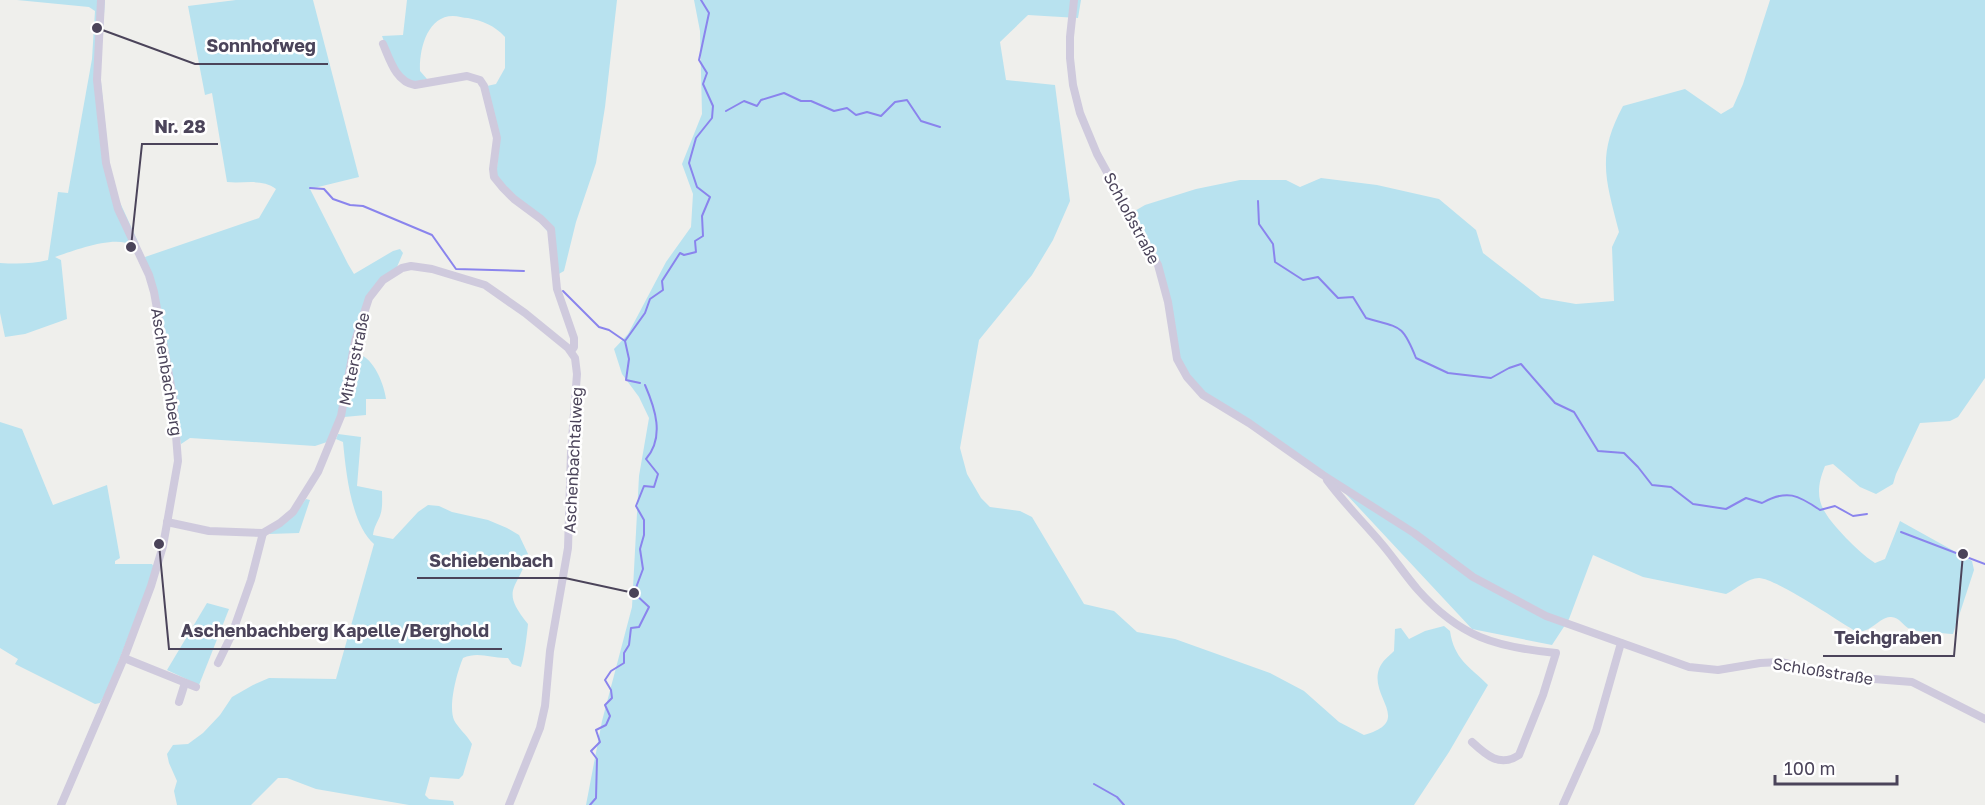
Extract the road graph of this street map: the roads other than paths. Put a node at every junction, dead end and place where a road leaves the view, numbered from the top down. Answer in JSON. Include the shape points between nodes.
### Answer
{"nodes":[{"id":1,"x":102,"y":0,"type":"edge"},
{"id":2,"x":1074,"y":0,"type":"edge"},
{"id":3,"x":382,"y":44,"type":"dead end"},
{"id":4,"x":573,"y":355,"type":"junction"},
{"id":5,"x":1323,"y":475,"type":"junction"},
{"id":6,"x":167,"y":522,"type":"junction"},
{"id":7,"x":263,"y":533,"type":"junction"},
{"id":8,"x":1621,"y":643,"type":"junction"},
{"id":9,"x":124,"y":658,"type":"junction"},
{"id":10,"x":218,"y":663,"type":"dead end"},
{"id":11,"x":185,"y":683,"type":"junction"},
{"id":12,"x":196,"y":687,"type":"dead end"},
{"id":13,"x":179,"y":702,"type":"dead end"},
{"id":14,"x":1985,"y":719,"type":"edge"},
{"id":15,"x":1472,"y":742,"type":"dead end"},
{"id":16,"x":62,"y":805,"type":"edge"},
{"id":17,"x":509,"y":805,"type":"edge"},
{"id":18,"x":1563,"y":805,"type":"edge"}],
"edges":[{"from":1,"to":6,"type":"street","name":"Aschenbachberg","via":[[97,80],[106,163],[118,208],[154,292],[173,398],[178,460]]},
{"from":2,"to":5,"type":"street","name":"Schloßstraße","via":[[1070,58],[1076,100],[1097,154],[1158,265],[1181,368],[1203,395]]},
{"from":3,"to":4,"type":"street","name":"Aschenbachtalweg","via":[[398,76],[408,84],[467,76],[480,80],[484,86],[497,138],[495,179],[551,229],[557,289],[574,338]]},
{"from":4,"to":7,"type":"street","name":"Mitterstraße","via":[[480,282],[419,266],[398,269],[377,285],[365,308],[344,406],[318,472],[293,512]]},
{"from":4,"to":17,"type":"street","name":"Aschenbachtalweg","via":[[577,374],[568,548],[550,651],[546,706]]},
{"from":5,"to":8,"type":"street","name":"Schloßstraße","via":[[1516,602]]},
{"from":5,"to":15,"type":"street","name":"Schloßstraße","via":[[1420,591],[1456,624],[1498,645],[1556,653],[1518,755],[1511,760],[1497,760]]},
{"from":6,"to":7,"type":"street","via":[[209,531]]},
{"from":6,"to":9,"type":"street","name":"Aschenbachberg","via":[[159,561]]},
{"from":7,"to":10,"type":"street","via":[[251,580]]},
{"from":8,"to":14,"type":"street","name":"Schloßstraße","via":[[1706,670],[1782,662],[1836,676],[1912,682]]},
{"from":8,"to":18,"type":"street","via":[[1596,731]]},
{"from":9,"to":11,"type":"street"},
{"from":9,"to":16,"type":"street","name":"Aschenbachberg"},
{"from":11,"to":12,"type":"street"},
{"from":11,"to":13,"type":"street"}]}
